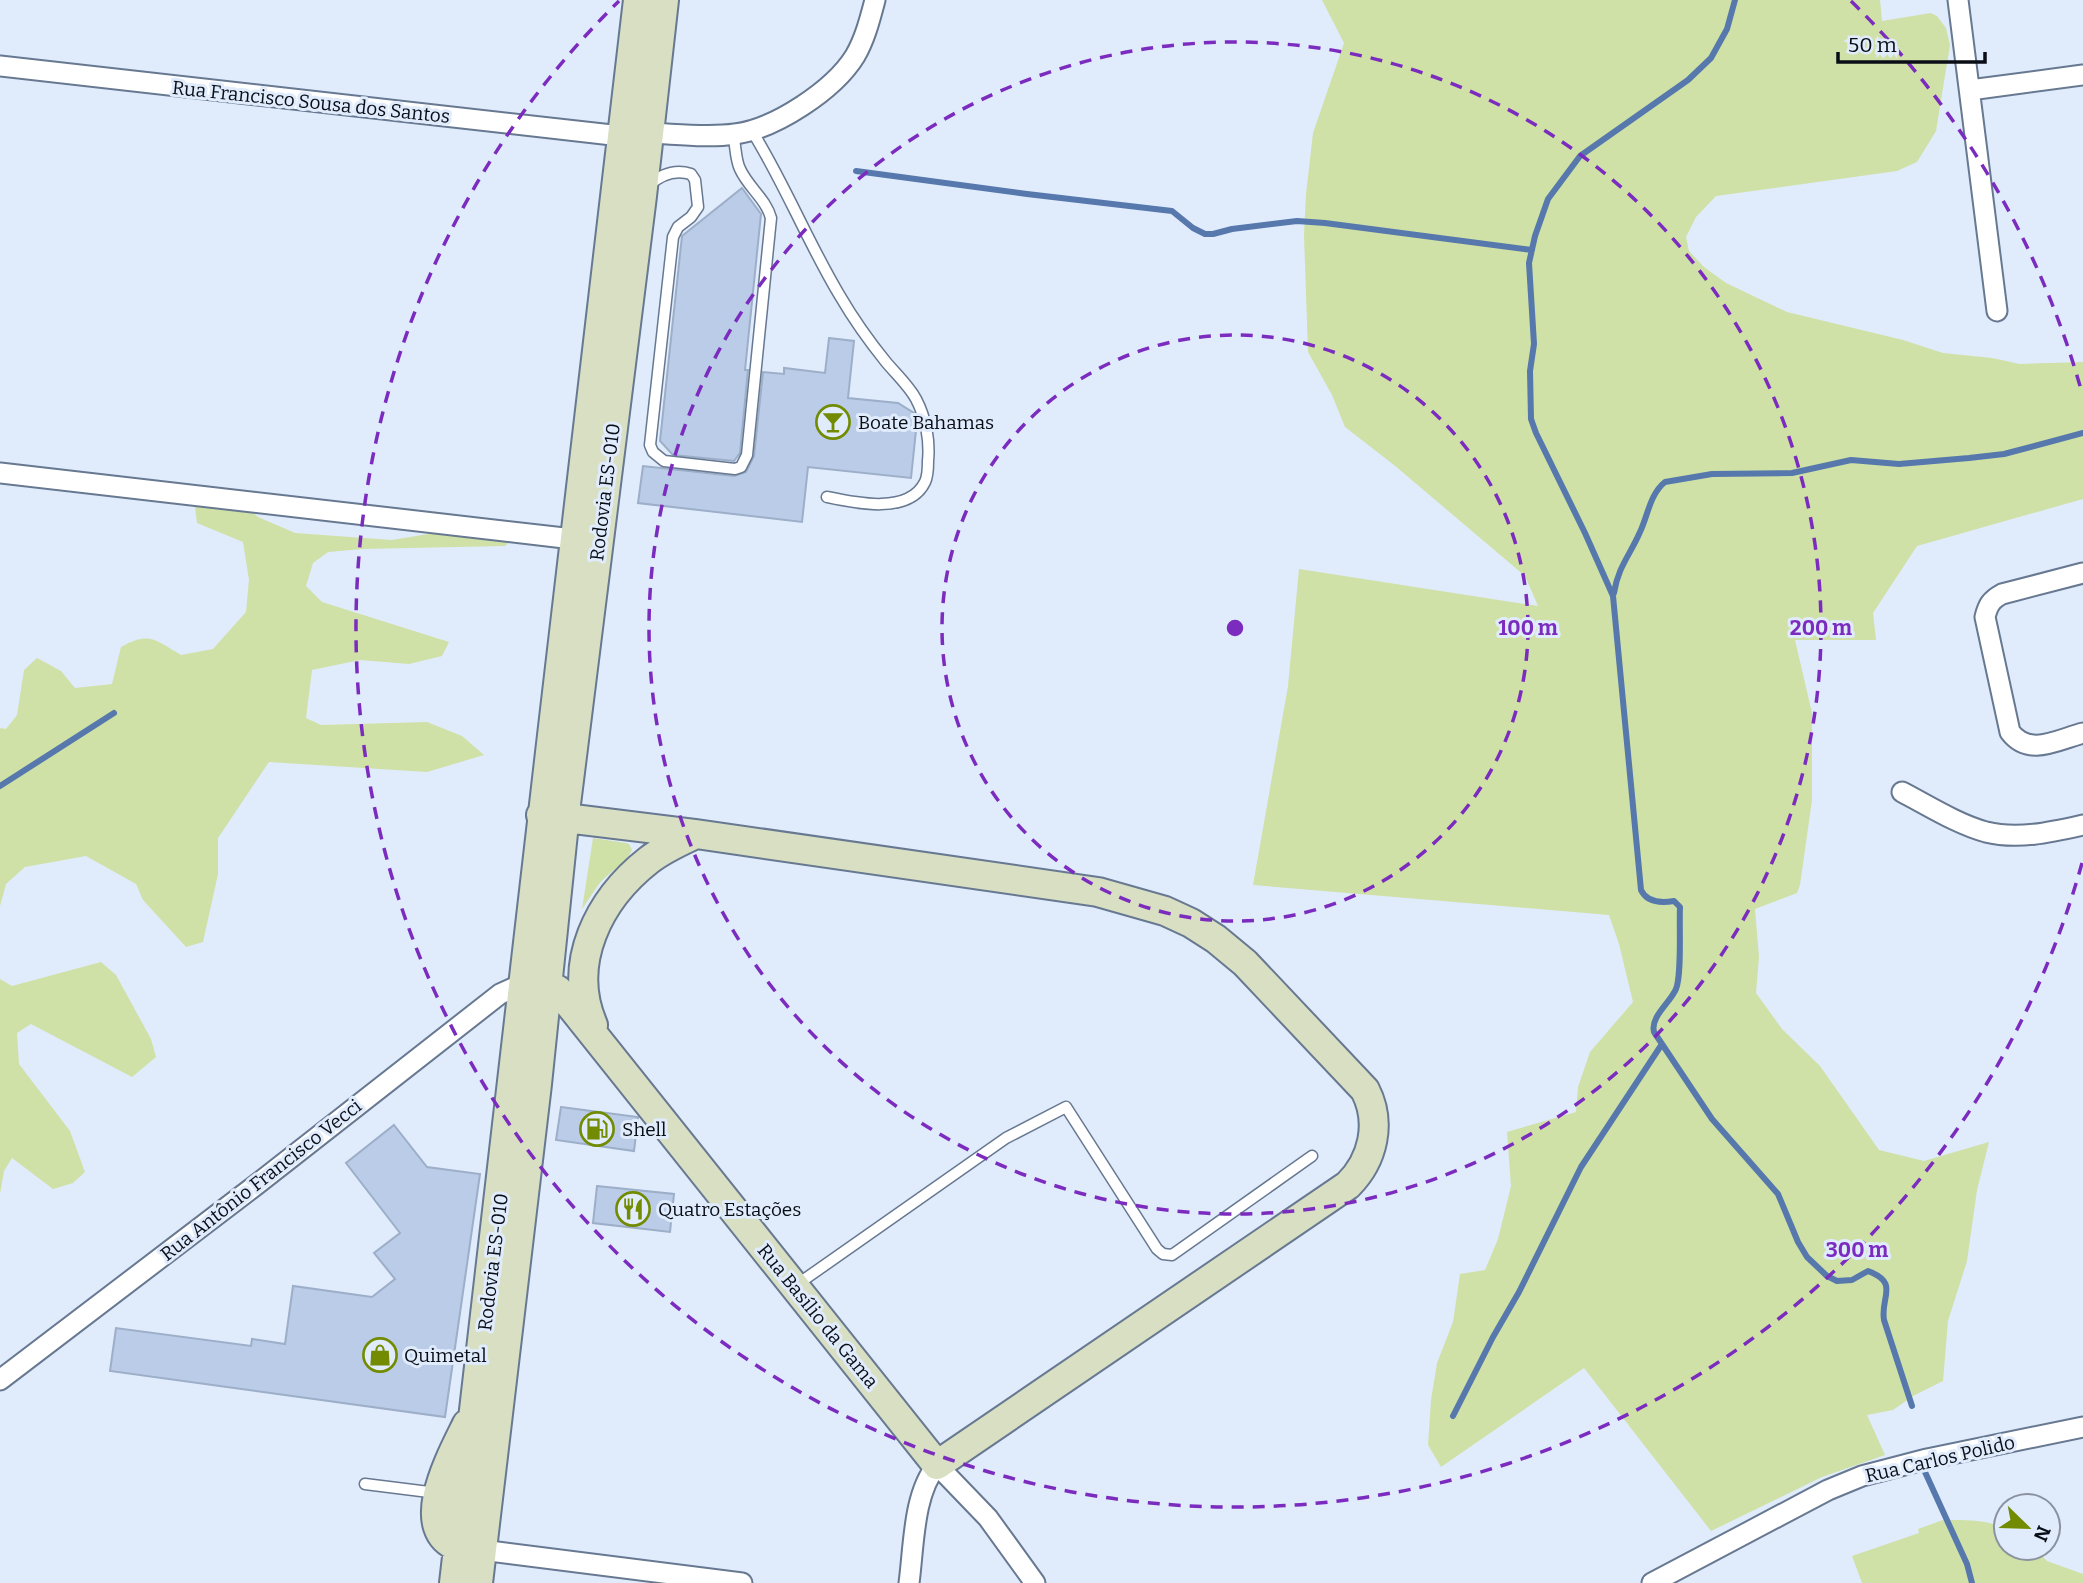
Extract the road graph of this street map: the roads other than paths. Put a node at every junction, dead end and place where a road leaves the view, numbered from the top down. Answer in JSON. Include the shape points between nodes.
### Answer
{"nodes":[{"id":1,"x":638,"y":0,"type":"edge"},
{"id":2,"x":664,"y":0,"type":"edge"},
{"id":3,"x":876,"y":0,"type":"edge"},
{"id":4,"x":1958,"y":0,"type":"edge"},
{"id":5,"x":0,"y":66,"type":"edge"},
{"id":6,"x":2083,"y":75,"type":"edge"},
{"id":7,"x":1970,"y":90,"type":"junction"},
{"id":8,"x":742,"y":133,"type":"junction"},
{"id":9,"x":635,"y":135,"type":"junction"},
{"id":10,"x":642,"y":197,"type":"junction"},
{"id":11,"x":1997,"y":311,"type":"dead end"},
{"id":12,"x":0,"y":473,"type":"edge"},
{"id":13,"x":827,"y":497,"type":"dead end"},
{"id":14,"x":573,"y":540,"type":"junction"},
{"id":15,"x":2083,"y":573,"type":"edge"},
{"id":16,"x":2083,"y":733,"type":"edge"},
{"id":17,"x":1902,"y":792,"type":"dead end"},
{"id":18,"x":553,"y":817,"type":"junction"},
{"id":19,"x":2083,"y":825,"type":"edge"},
{"id":20,"x":696,"y":834,"type":"junction"},
{"id":21,"x":536,"y":984,"type":"junction"},
{"id":22,"x":598,"y":1040,"type":"junction"},
{"id":23,"x":1312,"y":1156,"type":"dead end"},
{"id":24,"x":794,"y":1286,"type":"junction"},
{"id":25,"x":0,"y":1380,"type":"edge"},
{"id":26,"x":476,"y":1406,"type":"junction"},
{"id":27,"x":2083,"y":1427,"type":"edge"},
{"id":28,"x":937,"y":1465,"type":"junction"},
{"id":29,"x":365,"y":1484,"type":"dead end"},
{"id":30,"x":438,"y":1493,"type":"junction"},
{"id":31,"x":470,"y":1549,"type":"junction"},
{"id":32,"x":454,"y":1583,"type":"edge"},
{"id":33,"x":478,"y":1583,"type":"edge"},
{"id":34,"x":741,"y":1583,"type":"edge"},
{"id":35,"x":909,"y":1583,"type":"edge"},
{"id":36,"x":1035,"y":1583,"type":"edge"},
{"id":37,"x":1652,"y":1583,"type":"edge"}],
"edges":[{"from":1,"to":9,"type":"main road","name":"Rodovia ES-010"},
{"from":2,"to":9,"type":"main road","name":"Rodovia ES-010"},
{"from":3,"to":8,"type":"street","via":[[855,56],[836,79],[793,114]]},
{"from":4,"to":7,"type":"street"},
{"from":5,"to":9,"type":"street","name":"Rua Francisco Sousa dos Santos"},
{"from":6,"to":7,"type":"street"},
{"from":7,"to":11,"type":"street"},
{"from":8,"to":9,"type":"street","name":"Rua Francisco Sousa dos Santos"},
{"from":8,"to":10,"type":"lane","via":[[738,164],[771,218],[747,455],[741,467],[664,461],[650,444],[673,237],[698,207],[695,180],[685,172],[665,175],[650,184]]},
{"from":8,"to":13,"type":"lane","via":[[766,155],[857,325],[915,397],[930,444],[927,480],[918,493],[894,503],[864,505]]},
{"from":9,"to":10,"type":"main road","name":"Rodovia ES-010"},
{"from":9,"to":14,"type":"main road","name":"Rodovia ES-010"},
{"from":10,"to":18,"type":"main road","name":"Rodovia ES-010"},
{"from":12,"to":14,"type":"street"},
{"from":14,"to":18,"type":"main road","name":"Rodovia ES-010"},
{"from":15,"to":16,"type":"street","via":[[2002,594],[1987,607],[1985,617],[2010,732],[2016,740],[2032,747]]},
{"from":17,"to":19,"type":"street","via":[[1987,832],[2043,834]]},
{"from":18,"to":20,"type":"main road"},
{"from":18,"to":21,"type":"main road","name":"Rodovia ES-010"},
{"from":20,"to":22,"type":"main road","via":[[663,850],[634,872],[597,919],[589,940],[583,988]]},
{"from":20,"to":28,"type":"main road","via":[[1098,892],[1165,911],[1216,939],[1245,963],[1365,1090],[1371,1102],[1372,1146],[1348,1185]]},
{"from":21,"to":22,"type":"main road","name":"Rua Basílio da Gama","via":[[558,990]]},
{"from":21,"to":25,"type":"street","name":"Rua Antônio Francisco Vecci","via":[[500,994]]},
{"from":21,"to":26,"type":"main road","name":"Rodovia ES-010"},
{"from":21,"to":31,"type":"main road","name":"Rodovia ES-010","via":[[523,1206]]},
{"from":22,"to":24,"type":"main road","name":"Rua Basílio da Gama"},
{"from":23,"to":24,"type":"lane","via":[[1172,1255],[1163,1254],[1066,1107],[1006,1138]]},
{"from":24,"to":28,"type":"main road","name":"Rua Basílio da Gama"},
{"from":26,"to":30,"type":"main road"},
{"from":26,"to":31,"type":"main road","name":"Rodovia ES-010"},
{"from":27,"to":37,"type":"street","name":"Rua Carlos Polido","via":[[1862,1476]]},
{"from":28,"to":35,"type":"street","via":[[919,1503]]},
{"from":28,"to":36,"type":"street","name":"Rua Basílio da Gama","via":[[989,1518]]},
{"from":29,"to":30,"type":"lane"},
{"from":30,"to":31,"type":"main road","via":[[440,1532],[450,1544]]},
{"from":31,"to":32,"type":"main road","name":"Rodovia ES-010"},
{"from":31,"to":33,"type":"main road","name":"Rodovia ES-010"},
{"from":31,"to":34,"type":"street"}]}
